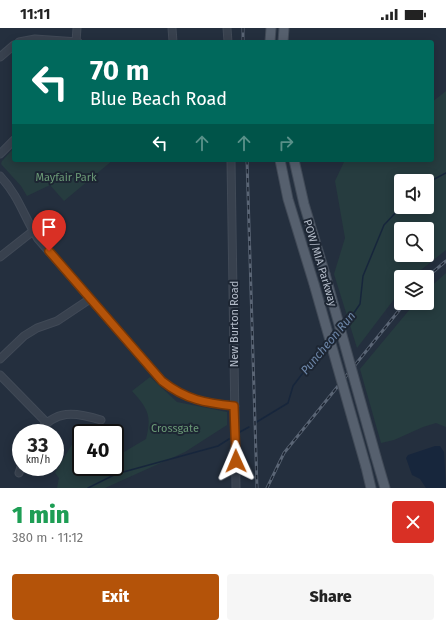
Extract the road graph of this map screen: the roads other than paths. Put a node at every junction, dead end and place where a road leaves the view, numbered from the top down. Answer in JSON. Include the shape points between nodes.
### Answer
{"nodes":[{"id":1,"x":77,"y":28,"type":"edge"},
{"id":2,"x":172,"y":28,"type":"edge"},
{"id":3,"x":227,"y":28,"type":"edge"},
{"id":4,"x":271,"y":28,"type":"edge"},
{"id":5,"x":284,"y":28,"type":"edge"},
{"id":6,"x":29,"y":40,"type":"edge"},
{"id":7,"x":48,"y":40,"type":"edge"},
{"id":8,"x":77,"y":40,"type":"edge"},
{"id":9,"x":173,"y":40,"type":"edge"},
{"id":10,"x":228,"y":40,"type":"edge"},
{"id":11,"x":270,"y":40,"type":"edge"},
{"id":12,"x":283,"y":40,"type":"edge"},
{"id":13,"x":12,"y":47,"type":"edge"},
{"id":14,"x":0,"y":57,"type":"edge"},
{"id":15,"x":12,"y":142,"type":"edge"},
{"id":16,"x":0,"y":154,"type":"edge"},
{"id":17,"x":231,"y":162,"type":"edge"},
{"id":18,"x":280,"y":162,"type":"edge"},
{"id":19,"x":294,"y":162,"type":"edge"},
{"id":20,"x":0,"y":176,"type":"edge"},
{"id":21,"x":33,"y":231,"type":"junction"},
{"id":22,"x":0,"y":257,"type":"edge"},
{"id":23,"x":90,"y":299,"type":"junction"},
{"id":24,"x":0,"y":359,"type":"edge"},
{"id":25,"x":0,"y":375,"type":"edge"},
{"id":26,"x":234,"y":406,"type":"junction"},
{"id":27,"x":101,"y":420,"type":"dead end"},
{"id":28,"x":46,"y":422,"type":"joint"},
{"id":29,"x":236,"y":488,"type":"edge"},
{"id":30,"x":371,"y":488,"type":"edge"},
{"id":31,"x":385,"y":488,"type":"edge"}],
"edges":[{"from":1,"to":8,"type":"street"},
{"from":2,"to":9,"type":"street"},
{"from":3,"to":10,"type":"street"},
{"from":4,"to":11,"type":"main road"},
{"from":5,"to":12,"type":"main road"},
{"from":6,"to":7,"type":"street"},
{"from":13,"to":14,"type":"street"},
{"from":15,"to":16,"type":"street"},
{"from":17,"to":26,"type":"street","name":"New Burton Road"},
{"from":18,"to":30,"type":"main road","name":"POW/MIA Parkway","bridge":true,"via":[[288,199]]},
{"from":19,"to":31,"type":"main road","name":"POW/MIA Parkway","bridge":true,"via":[[304,204]]},
{"from":20,"to":21,"type":"street","via":[[17,197]]},
{"from":21,"to":22,"type":"street"},
{"from":21,"to":23,"type":"street"},
{"from":23,"to":24,"type":"street","via":[[57,322],[37,328],[24,336]]},
{"from":23,"to":26,"type":"street","via":[[169,387],[203,403]]},
{"from":25,"to":28,"type":"street"},
{"from":26,"to":29,"type":"street","name":"New Burton Road"},
{"from":27,"to":28,"type":"street","via":[[84,414],[66,414]]}]}
